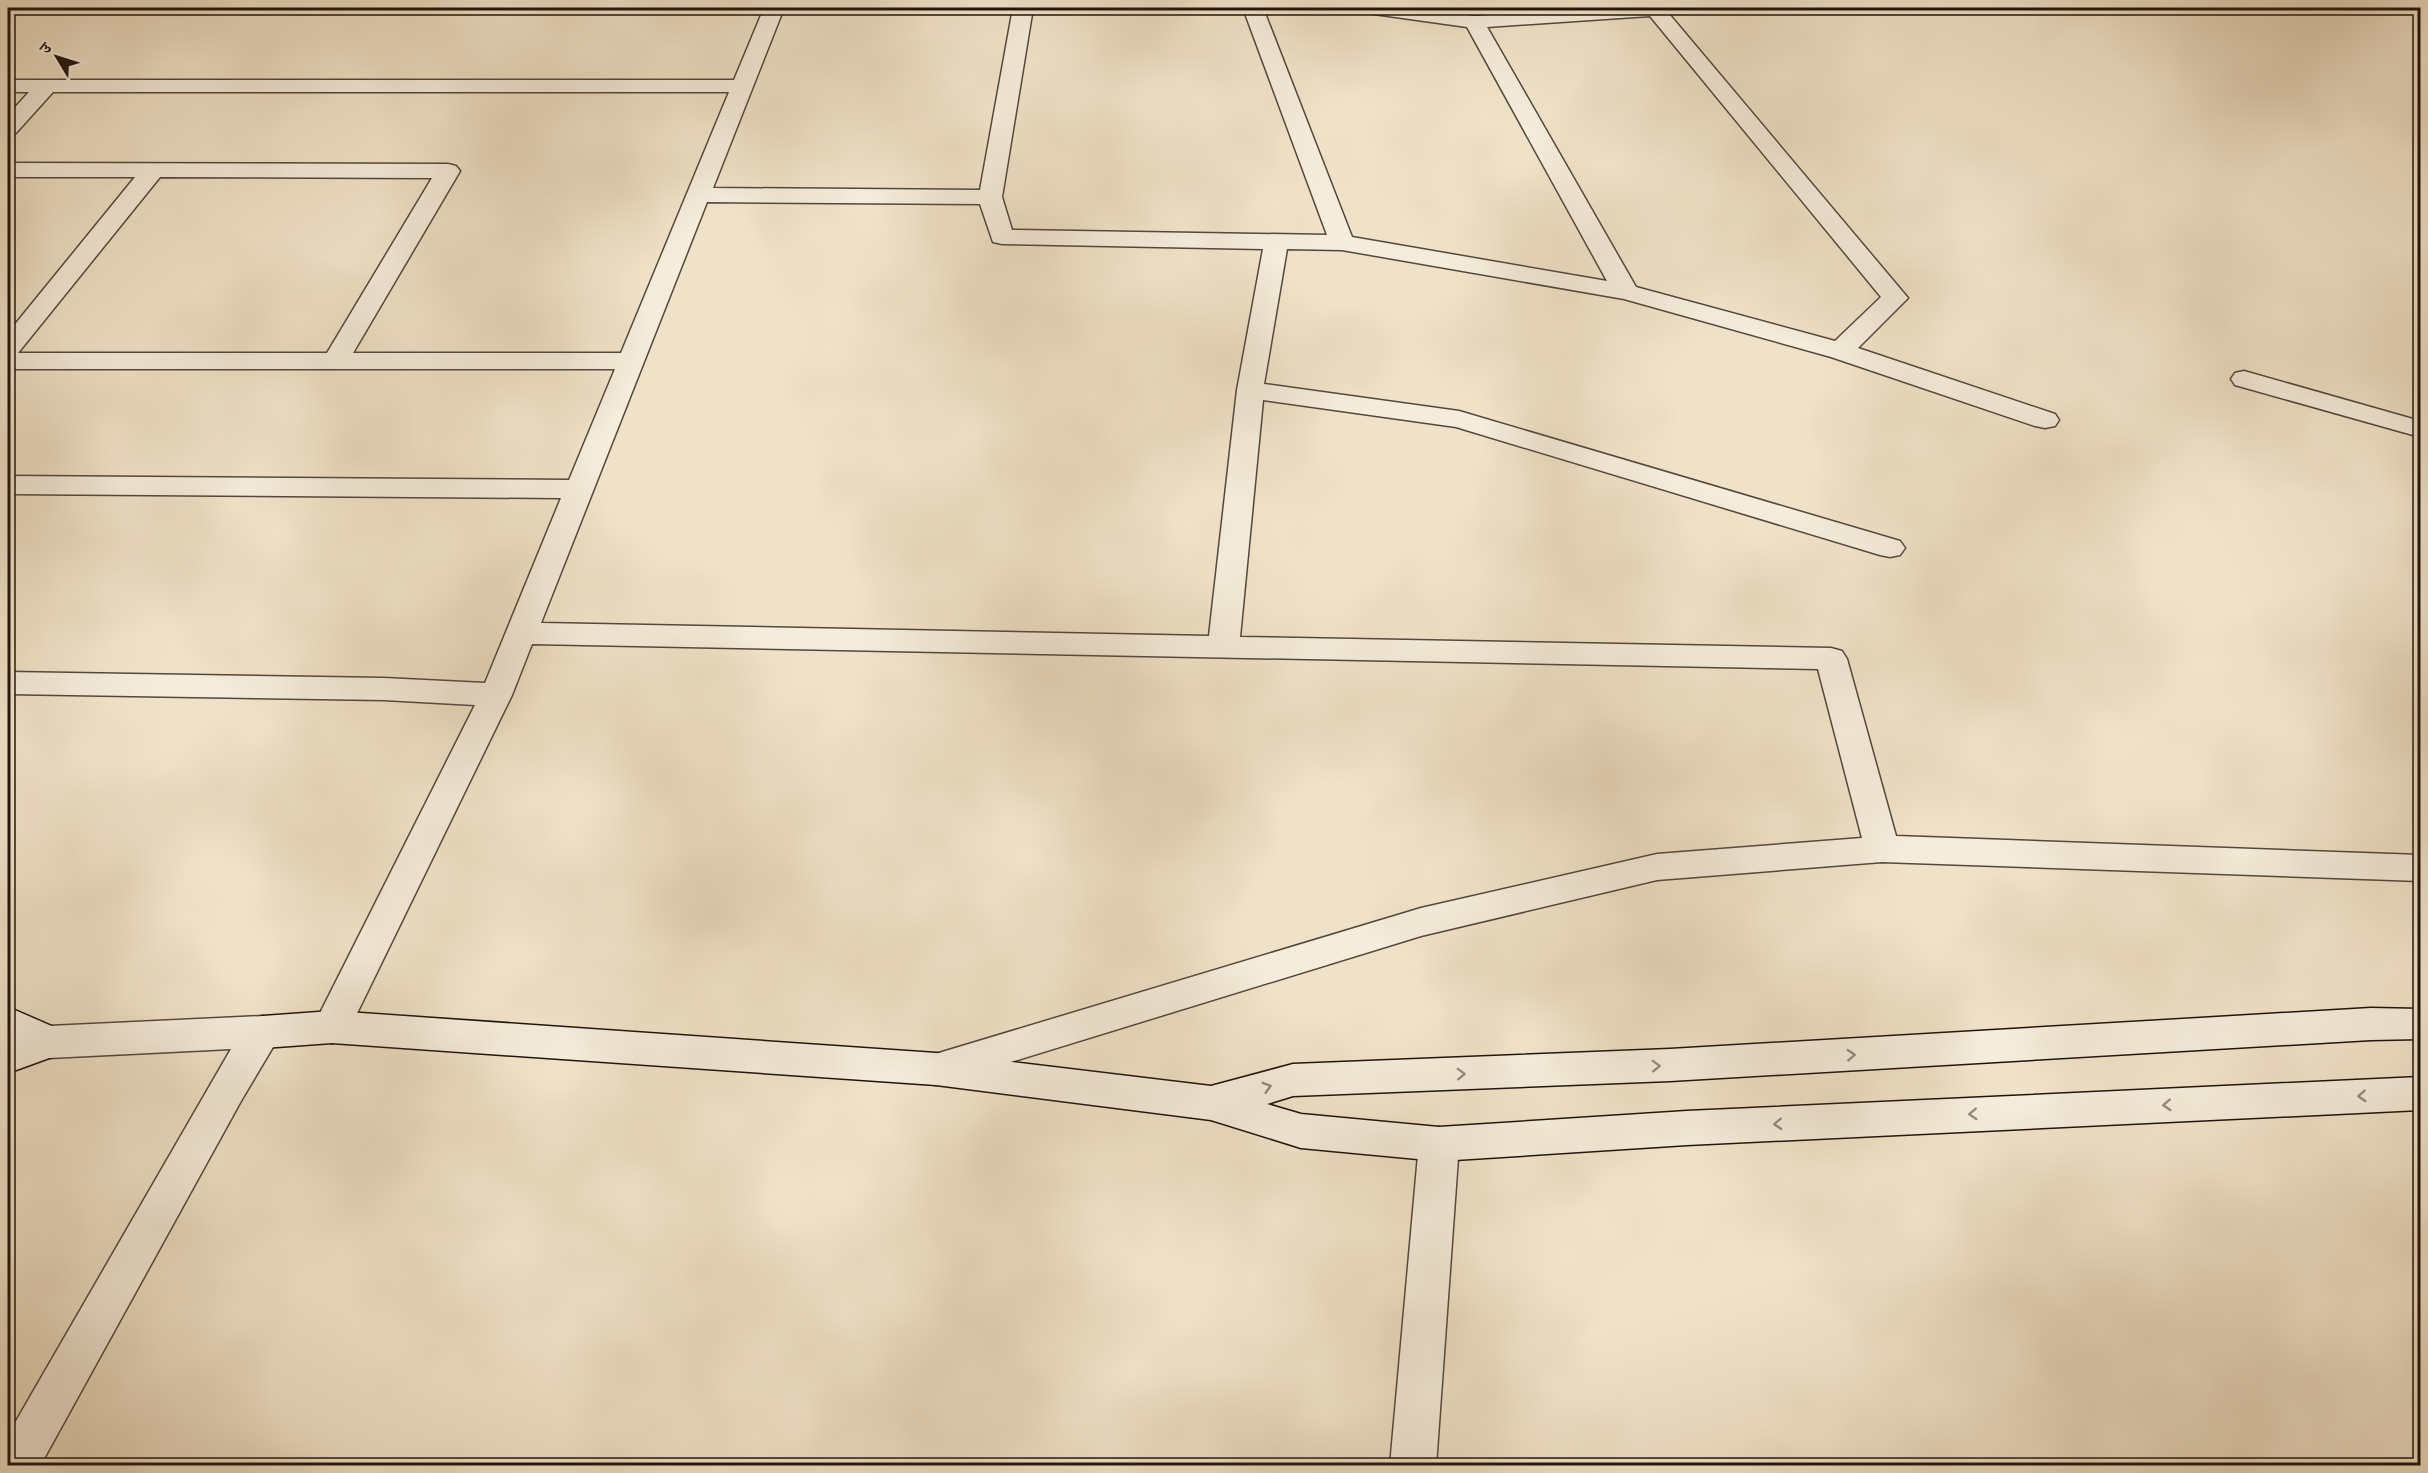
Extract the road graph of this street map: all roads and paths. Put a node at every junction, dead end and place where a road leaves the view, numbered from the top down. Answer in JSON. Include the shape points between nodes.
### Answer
{"nodes":[{"id":1,"x":774,"y":8,"type":"edge"},
{"id":2,"x":1023,"y":8,"type":"edge"},
{"id":3,"x":1253,"y":8,"type":"edge"},
{"id":4,"x":1374,"y":8,"type":"edge"},
{"id":5,"x":1655,"y":9,"type":"edge"},
{"id":6,"x":1474,"y":22,"type":"junction"},
{"id":7,"x":8,"y":86,"type":"edge"},
{"id":8,"x":47,"y":86,"type":"junction"},
{"id":9,"x":742,"y":86,"type":"junction"},
{"id":10,"x":8,"y":128,"type":"edge"},
{"id":11,"x":8,"y":170,"type":"edge"},
{"id":12,"x":153,"y":170,"type":"junction"},
{"id":13,"x":698,"y":195,"type":"junction"},
{"id":14,"x":990,"y":196,"type":"junction"},
{"id":15,"x":1276,"y":242,"type":"junction"},
{"id":16,"x":1342,"y":243,"type":"junction"},
{"id":17,"x":1626,"y":292,"type":"junction"},
{"id":18,"x":8,"y":349,"type":"edge"},
{"id":19,"x":1840,"y":351,"type":"junction"},
{"id":20,"x":8,"y":361,"type":"edge"},
{"id":21,"x":335,"y":361,"type":"junction"},
{"id":22,"x":631,"y":361,"type":"junction"},
{"id":23,"x":2244,"y":379,"type":"dead end"},
{"id":24,"x":1250,"y":390,"type":"junction"},
{"id":25,"x":2045,"y":420,"type":"dead end"},
{"id":26,"x":2421,"y":429,"type":"edge"},
{"id":27,"x":8,"y":485,"type":"edge"},
{"id":28,"x":579,"y":489,"type":"junction"},
{"id":29,"x":1890,"y":548,"type":"dead end"},
{"id":30,"x":520,"y":633,"type":"junction"},
{"id":31,"x":1223,"y":647,"type":"junction"},
{"id":32,"x":8,"y":683,"type":"edge"},
{"id":33,"x":496,"y":695,"type":"junction"},
{"id":34,"x":1882,"y":849,"type":"junction"},
{"id":35,"x":2421,"y":868,"type":"edge"},
{"id":36,"x":8,"y":1022,"type":"edge"},
{"id":37,"x":2421,"y":1024,"type":"edge"},
{"id":38,"x":332,"y":1027,"type":"junction"},
{"id":39,"x":263,"y":1032,"type":"junction"},
{"id":40,"x":49,"y":1042,"type":"junction"},
{"id":41,"x":8,"y":1057,"type":"edge"},
{"id":42,"x":936,"y":1069,"type":"junction"},
{"id":43,"x":2421,"y":1093,"type":"edge"},
{"id":44,"x":1211,"y":1103,"type":"junction"},
{"id":45,"x":1439,"y":1143,"type":"junction"},
{"id":46,"x":15,"y":1466,"type":"edge"},
{"id":47,"x":1413,"y":1466,"type":"edge"}],
"edges":[{"from":1,"to":9,"type":"street"},
{"from":2,"to":14,"type":"street"},
{"from":3,"to":16,"type":"street"},
{"from":4,"to":6,"type":"street"},
{"from":5,"to":6,"type":"street"},
{"from":5,"to":19,"type":"street","via":[[1895,298]]},
{"from":6,"to":17,"type":"street"},
{"from":7,"to":8,"type":"street"},
{"from":8,"to":9,"type":"street"},
{"from":8,"to":10,"type":"street"},
{"from":9,"to":13,"type":"street"},
{"from":11,"to":12,"type":"street"},
{"from":12,"to":18,"type":"street"},
{"from":12,"to":21,"type":"street","via":[[448,171]]},
{"from":13,"to":14,"type":"street"},
{"from":13,"to":22,"type":"street"},
{"from":14,"to":15,"type":"street","via":[[1002,237]]},
{"from":15,"to":16,"type":"street"},
{"from":15,"to":24,"type":"street"},
{"from":16,"to":17,"type":"street"},
{"from":17,"to":19,"type":"street"},
{"from":19,"to":25,"type":"street"},
{"from":20,"to":21,"type":"street"},
{"from":21,"to":22,"type":"street"},
{"from":22,"to":28,"type":"street"},
{"from":23,"to":26,"type":"street"},
{"from":24,"to":29,"type":"street","via":[[1459,419]]},
{"from":24,"to":31,"type":"street"},
{"from":27,"to":28,"type":"street"},
{"from":28,"to":30,"type":"street"},
{"from":30,"to":31,"type":"street"},
{"from":30,"to":33,"type":"street"},
{"from":31,"to":34,"type":"street","via":[[1832,659]]},
{"from":32,"to":33,"type":"street","via":[[384,689]]},
{"from":33,"to":38,"type":"street"},
{"from":34,"to":35,"type":"street"},
{"from":34,"to":42,"type":"street","via":[[1657,867],[1421,922]]},
{"from":36,"to":40,"type":"street"},
{"from":44,"to":37,"type":"street","one_way":true,"via":[[1293,1080],[1670,1065]]},
{"from":38,"to":39,"type":"street"},
{"from":38,"to":42,"type":"street"},
{"from":39,"to":40,"type":"street"},
{"from":39,"to":46,"type":"street","via":[[226,1089]]},
{"from":40,"to":41,"type":"street"},
{"from":42,"to":44,"type":"street"},
{"from":43,"to":45,"type":"street","one_way":true},
{"from":44,"to":45,"type":"street","via":[[1301,1131]]},
{"from":45,"to":47,"type":"street"}]}
